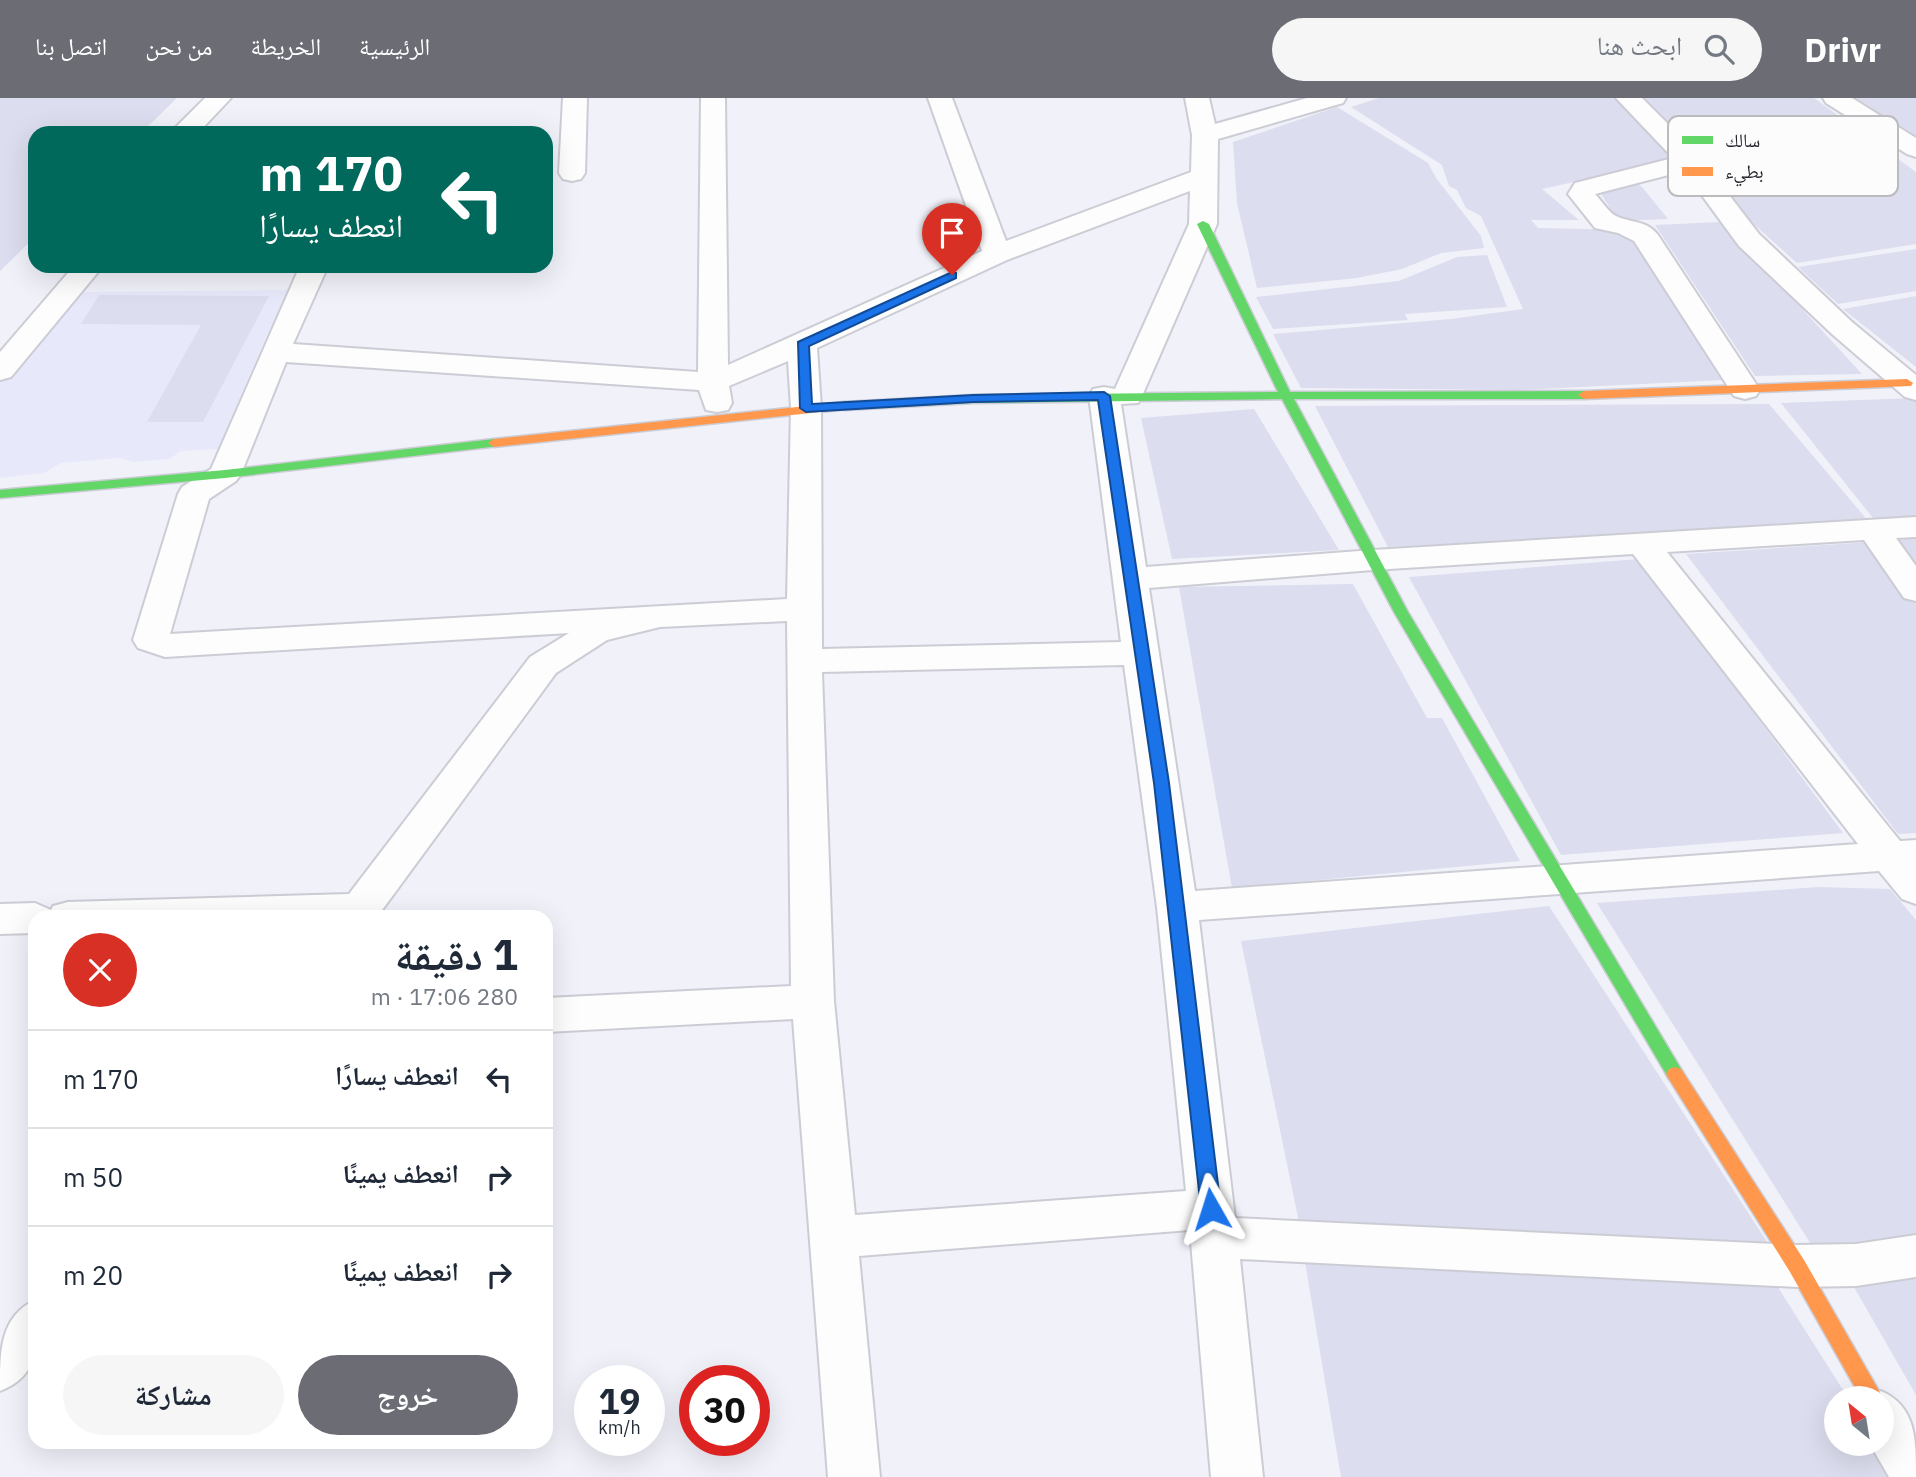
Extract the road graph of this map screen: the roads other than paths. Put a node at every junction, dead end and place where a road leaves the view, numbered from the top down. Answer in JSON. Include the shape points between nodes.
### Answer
{"nodes":[{"id":1,"x":575,"y":98,"type":"edge"},
{"id":2,"x":713,"y":98,"type":"edge"},
{"id":3,"x":940,"y":98,"type":"edge"},
{"id":4,"x":1197,"y":98,"type":"edge"},
{"id":5,"x":1334,"y":98,"type":"edge"},
{"id":6,"x":1628,"y":98,"type":"edge"},
{"id":7,"x":1835,"y":98,"type":"edge"},
{"id":8,"x":230,"y":102,"type":"edge"},
{"id":9,"x":1864,"y":116,"type":"edge"},
{"id":10,"x":194,"y":126,"type":"edge"},
{"id":11,"x":219,"y":126,"type":"edge"},
{"id":12,"x":1205,"y":135,"type":"junction"},
{"id":13,"x":1898,"y":138,"type":"edge"},
{"id":14,"x":1668,"y":139,"type":"edge"},
{"id":15,"x":1916,"y":149,"type":"edge"},
{"id":16,"x":1668,"y":167,"type":"edge"},
{"id":17,"x":572,"y":173,"type":"dead end"},
{"id":18,"x":1205,"y":176,"type":"junction"},
{"id":19,"x":1716,"y":196,"type":"edge"},
{"id":20,"x":1202,"y":224,"type":"junction"},
{"id":21,"x":997,"y":254,"type":"junction"},
{"id":22,"x":72,"y":273,"type":"edge"},
{"id":23,"x":83,"y":273,"type":"edge"},
{"id":24,"x":311,"y":273,"type":"edge"},
{"id":25,"x":0,"y":344,"type":"edge"},
{"id":26,"x":802,"y":344,"type":"junction"},
{"id":27,"x":275,"y":352,"type":"junction"},
{"id":28,"x":0,"y":371,"type":"edge"},
{"id":29,"x":713,"y":382,"type":"junction"},
{"id":30,"x":1911,"y":387,"type":"edge"},
{"id":31,"x":1745,"y":390,"type":"junction"},
{"id":32,"x":1116,"y":396,"type":"junction"},
{"id":33,"x":1286,"y":396,"type":"junction"},
{"id":34,"x":806,"y":408,"type":"junction"},
{"id":35,"x":720,"y":417,"type":"junction"},
{"id":36,"x":225,"y":474,"type":"junction"},
{"id":37,"x":0,"y":494,"type":"edge"},
{"id":38,"x":1916,"y":527,"type":"edge"},
{"id":39,"x":1874,"y":531,"type":"junction"},
{"id":40,"x":1644,"y":546,"type":"junction"},
{"id":41,"x":1373,"y":560,"type":"junction"},
{"id":42,"x":1130,"y":579,"type":"junction"},
{"id":43,"x":1916,"y":590,"type":"edge"},
{"id":44,"x":804,"y":609,"type":"junction"},
{"id":45,"x":660,"y":616,"type":"junction"},
{"id":46,"x":1140,"y":653,"type":"junction"},
{"id":47,"x":804,"y":661,"type":"junction"},
{"id":48,"x":1902,"y":855,"type":"edge"},
{"id":49,"x":1557,"y":878,"type":"junction"},
{"id":50,"x":1916,"y":889,"type":"edge"},
{"id":51,"x":1177,"y":907,"type":"junction"},
{"id":52,"x":359,"y":910,"type":"edge"},
{"id":53,"x":28,"y":918,"type":"edge"},
{"id":54,"x":0,"y":919,"type":"edge"},
{"id":55,"x":813,"y":1001,"type":"junction"},
{"id":56,"x":553,"y":1015,"type":"edge"},
{"id":57,"x":1213,"y":1223,"type":"junction"},
{"id":58,"x":835,"y":1237,"type":"junction"},
{"id":59,"x":1916,"y":1256,"type":"edge"},
{"id":60,"x":1797,"y":1266,"type":"junction"},
{"id":61,"x":28,"y":1331,"type":"edge"},
{"id":62,"x":0,"y":1368,"type":"edge"},
{"id":63,"x":1865,"y":1386,"type":"edge"},
{"id":64,"x":1894,"y":1437,"type":"edge"},
{"id":65,"x":1916,"y":1475,"type":"edge"},
{"id":66,"x":854,"y":1477,"type":"edge"},
{"id":67,"x":1237,"y":1477,"type":"edge"}],
"edges":[{"from":1,"to":17,"type":"street"},
{"from":2,"to":29,"type":"street"},
{"from":3,"to":21,"type":"street"},
{"from":4,"to":12,"type":"street"},
{"from":5,"to":12,"type":"street"},
{"from":6,"to":14,"type":"street"},
{"from":7,"to":9,"type":"street"},
{"from":8,"to":10,"type":"street"},
{"from":8,"to":11,"type":"street"},
{"from":12,"to":18,"type":"street"},
{"from":13,"to":15,"type":"street"},
{"from":16,"to":31,"type":"street","via":[[1614,179],[1581,194],[1605,222],[1644,235]]},
{"from":18,"to":20,"type":"street"},
{"from":18,"to":21,"type":"street"},
{"from":19,"to":30,"type":"street","via":[[1749,240]]},
{"from":20,"to":32,"type":"street"},
{"from":20,"to":33,"type":"street"},
{"from":21,"to":26,"type":"street"},
{"from":22,"to":25,"type":"street"},
{"from":23,"to":28,"type":"street"},
{"from":24,"to":27,"type":"street"},
{"from":26,"to":29,"type":"street"},
{"from":26,"to":34,"type":"street"},
{"from":27,"to":29,"type":"street"},
{"from":27,"to":36,"type":"street"},
{"from":29,"to":35,"type":"street"},
{"from":30,"to":31,"type":"street"},
{"from":31,"to":33,"type":"street","via":[[1526,397]]},
{"from":32,"to":33,"type":"street"},
{"from":32,"to":34,"type":"street"},
{"from":32,"to":42,"type":"street"},
{"from":33,"to":41,"type":"street"},
{"from":34,"to":35,"type":"street"},
{"from":34,"to":44,"type":"street"},
{"from":35,"to":36,"type":"street"},
{"from":36,"to":37,"type":"street"},
{"from":36,"to":45,"type":"street","via":[[194,494],[151,633],[154,643],[166,646]]},
{"from":38,"to":39,"type":"street"},
{"from":39,"to":40,"type":"street"},
{"from":39,"to":43,"type":"street"},
{"from":40,"to":41,"type":"street"},
{"from":40,"to":48,"type":"street"},
{"from":41,"to":42,"type":"street"},
{"from":41,"to":49,"type":"street"},
{"from":42,"to":46,"type":"street"},
{"from":44,"to":45,"type":"street"},
{"from":44,"to":47,"type":"street"},
{"from":45,"to":52,"type":"street","via":[[595,632],[543,665]]},
{"from":46,"to":47,"type":"street"},
{"from":46,"to":51,"type":"street"},
{"from":47,"to":55,"type":"street"},
{"from":48,"to":49,"type":"street"},
{"from":48,"to":50,"type":"street"},
{"from":49,"to":51,"type":"street"},
{"from":49,"to":60,"type":"street"},
{"from":51,"to":57,"type":"street"},
{"from":53,"to":54,"type":"street"},
{"from":55,"to":56,"type":"street"},
{"from":55,"to":58,"type":"street"},
{"from":57,"to":58,"type":"street"},
{"from":57,"to":60,"type":"street"},
{"from":57,"to":67,"type":"street"},
{"from":58,"to":66,"type":"street"},
{"from":59,"to":60,"type":"street","via":[[1856,1265]]},
{"from":60,"to":63,"type":"street"},
{"from":61,"to":62,"type":"street"},
{"from":64,"to":65,"type":"street"}]}
